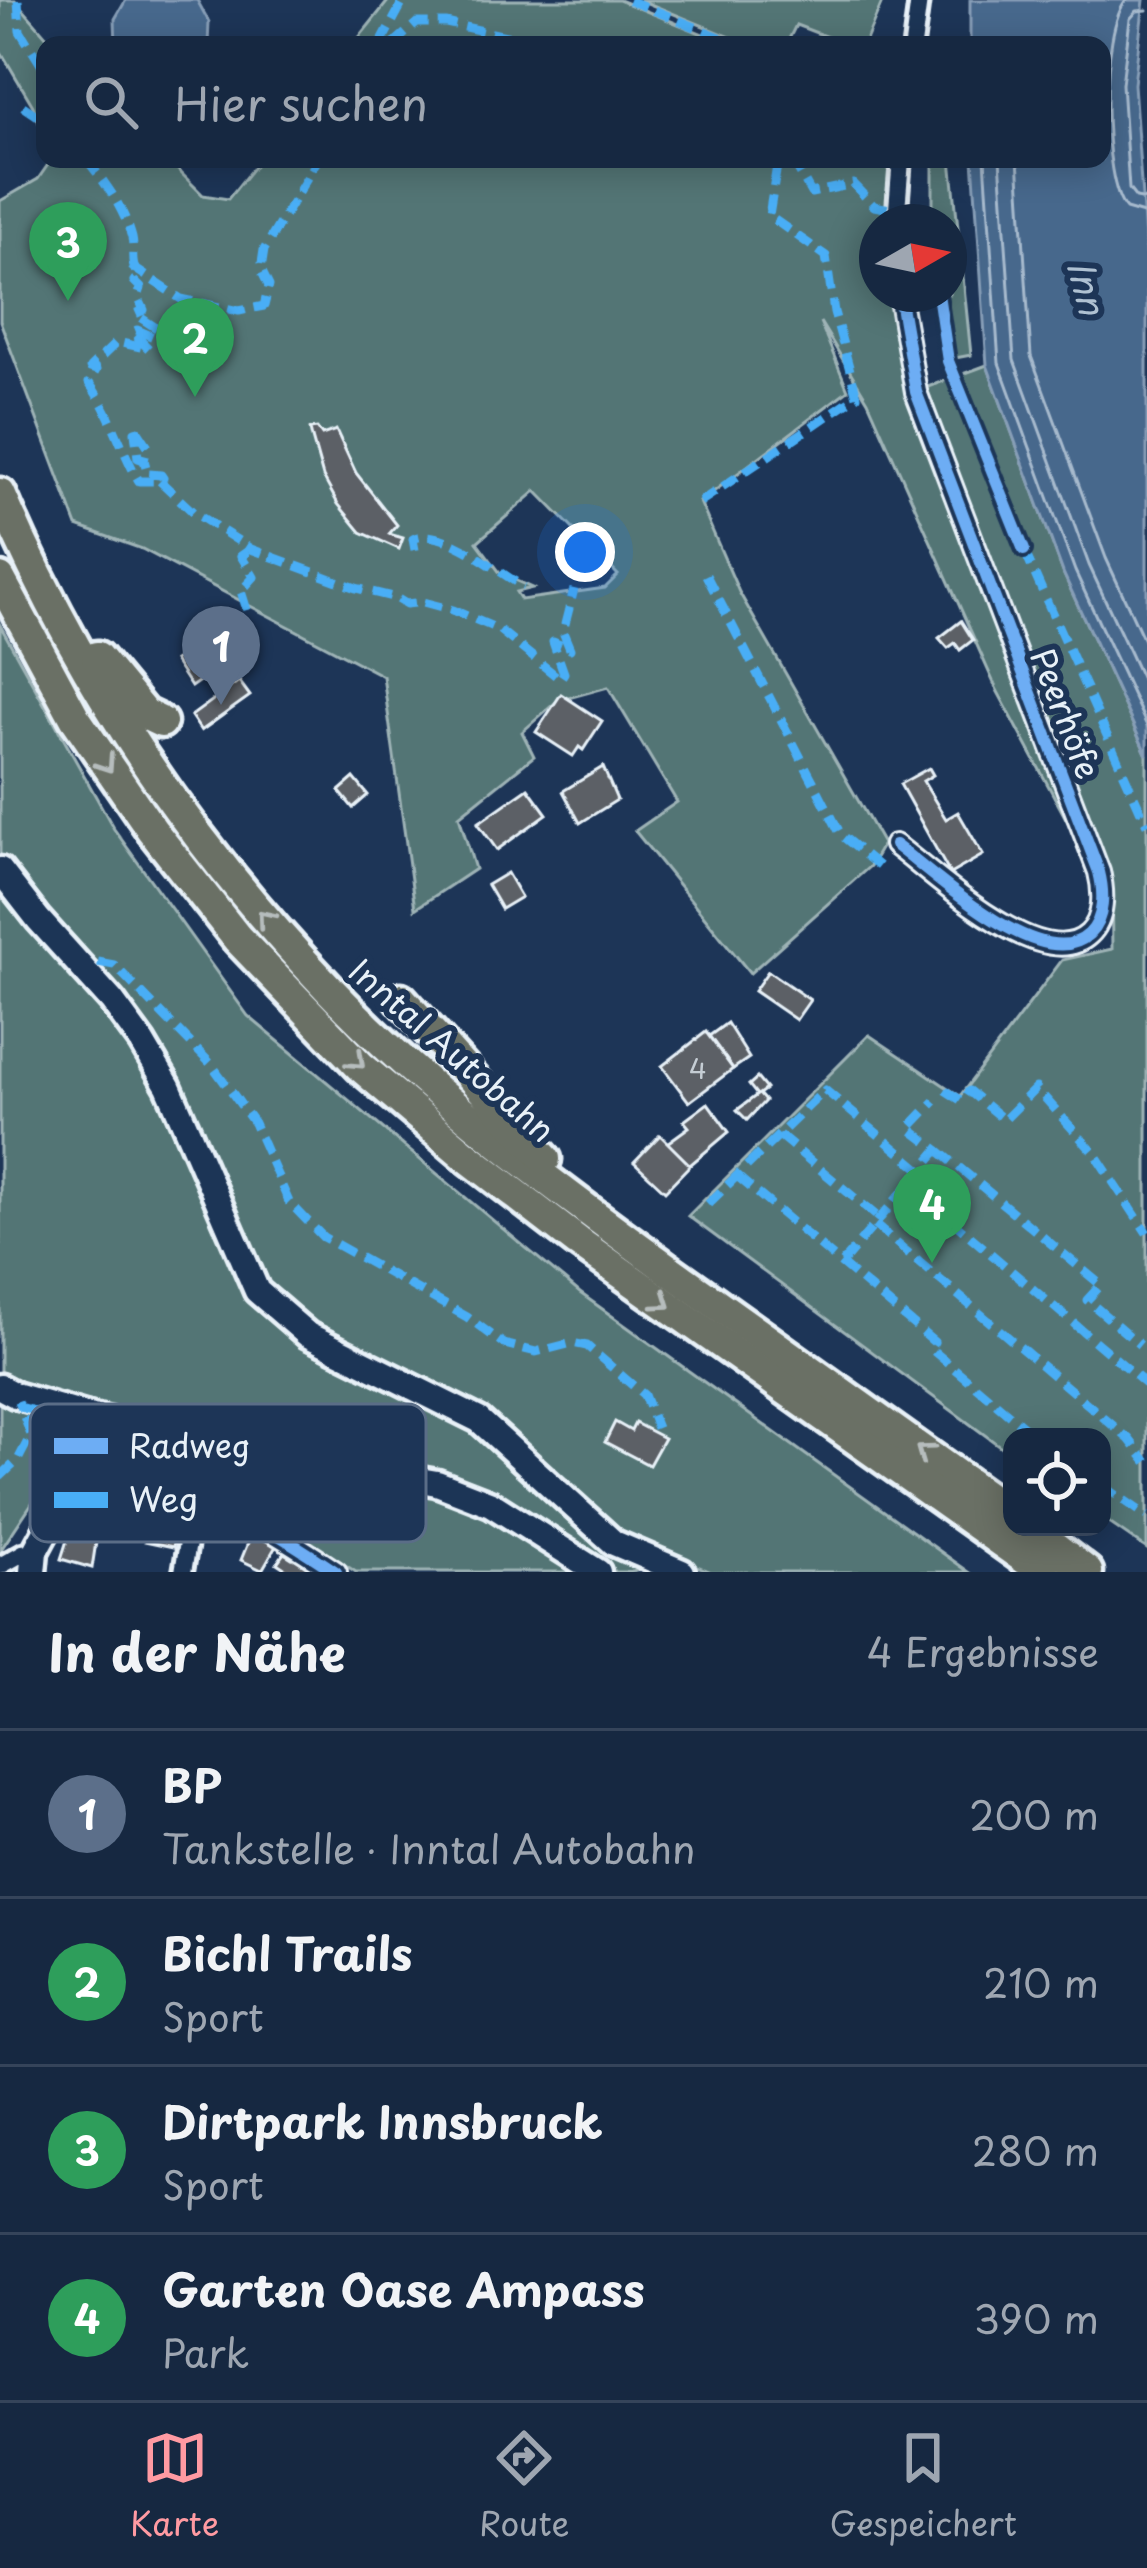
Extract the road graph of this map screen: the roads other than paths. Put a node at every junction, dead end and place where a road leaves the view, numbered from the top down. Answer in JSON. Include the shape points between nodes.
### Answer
{"nodes":[{"id":1,"x":919,"y":0,"type":"edge"},
{"id":2,"x":915,"y":36,"type":"edge"},
{"id":3,"x":900,"y":168,"type":"edge"},
{"id":4,"x":897,"y":204,"type":"edge"},
{"id":5,"x":902,"y":312,"type":"edge"},
{"id":6,"x":0,"y":494,"type":"edge"},
{"id":7,"x":0,"y":579,"type":"edge"},
{"id":8,"x":56,"y":613,"type":"junction"},
{"id":9,"x":161,"y":722,"type":"dead end"},
{"id":10,"x":896,"y":845,"type":"dead end"},
{"id":11,"x":0,"y":870,"type":"edge"},
{"id":12,"x":401,"y":999,"type":"dead end"},
{"id":13,"x":601,"y":1220,"type":"junction"},
{"id":14,"x":0,"y":1387,"type":"edge"},
{"id":15,"x":46,"y":1404,"type":"edge"},
{"id":16,"x":426,"y":1482,"type":"edge"},
{"id":17,"x":1003,"y":1509,"type":"edge"},
{"id":18,"x":1040,"y":1536,"type":"edge"},
{"id":19,"x":189,"y":1542,"type":"edge"},
{"id":20,"x":285,"y":1542,"type":"edge"},
{"id":21,"x":34,"y":1562,"type":"edge"},
{"id":22,"x":0,"y":1566,"type":"edge"},
{"id":23,"x":183,"y":1572,"type":"edge"},
{"id":24,"x":335,"y":1572,"type":"edge"},
{"id":25,"x":598,"y":1572,"type":"edge"},
{"id":26,"x":682,"y":1572,"type":"edge"},
{"id":27,"x":1044,"y":1572,"type":"edge"},
{"id":28,"x":1087,"y":1572,"type":"edge"}],
"edges":[{"from":1,"to":2,"type":"street"},
{"from":3,"to":4,"type":"street"},
{"from":5,"to":10,"type":"street","name":"Peerhöfe","via":[[916,392],[1099,872],[1098,922],[1076,943],[1036,942]]},
{"from":6,"to":8,"type":"highway","name":"Inntal Autobahn"},
{"from":7,"to":27,"type":"highway","name":"Inntal Autobahn","one_way":true,"via":[[75,718],[152,830],[237,938],[360,1066],[578,1242]]},
{"from":8,"to":9,"type":"highway","via":[[144,714]]},
{"from":13,"to":8,"type":"highway","name":"Inntal Autobahn","one_way":true,"via":[[391,1050],[274,930],[143,762]]},
{"from":11,"to":26,"type":"main road","via":[[142,1042],[256,1291],[308,1335],[478,1420],[614,1543]]},
{"from":12,"to":13,"type":"highway"},
{"from":17,"to":13,"type":"highway","name":"Inntal Autobahn","one_way":true},
{"from":14,"to":15,"type":"main road"},
{"from":16,"to":25,"type":"main road","via":[[491,1504]]},
{"from":18,"to":28,"type":"highway"},
{"from":19,"to":23,"type":"street"},
{"from":20,"to":24,"type":"street"},
{"from":21,"to":22,"type":"street","via":[[23,1553]]}]}
